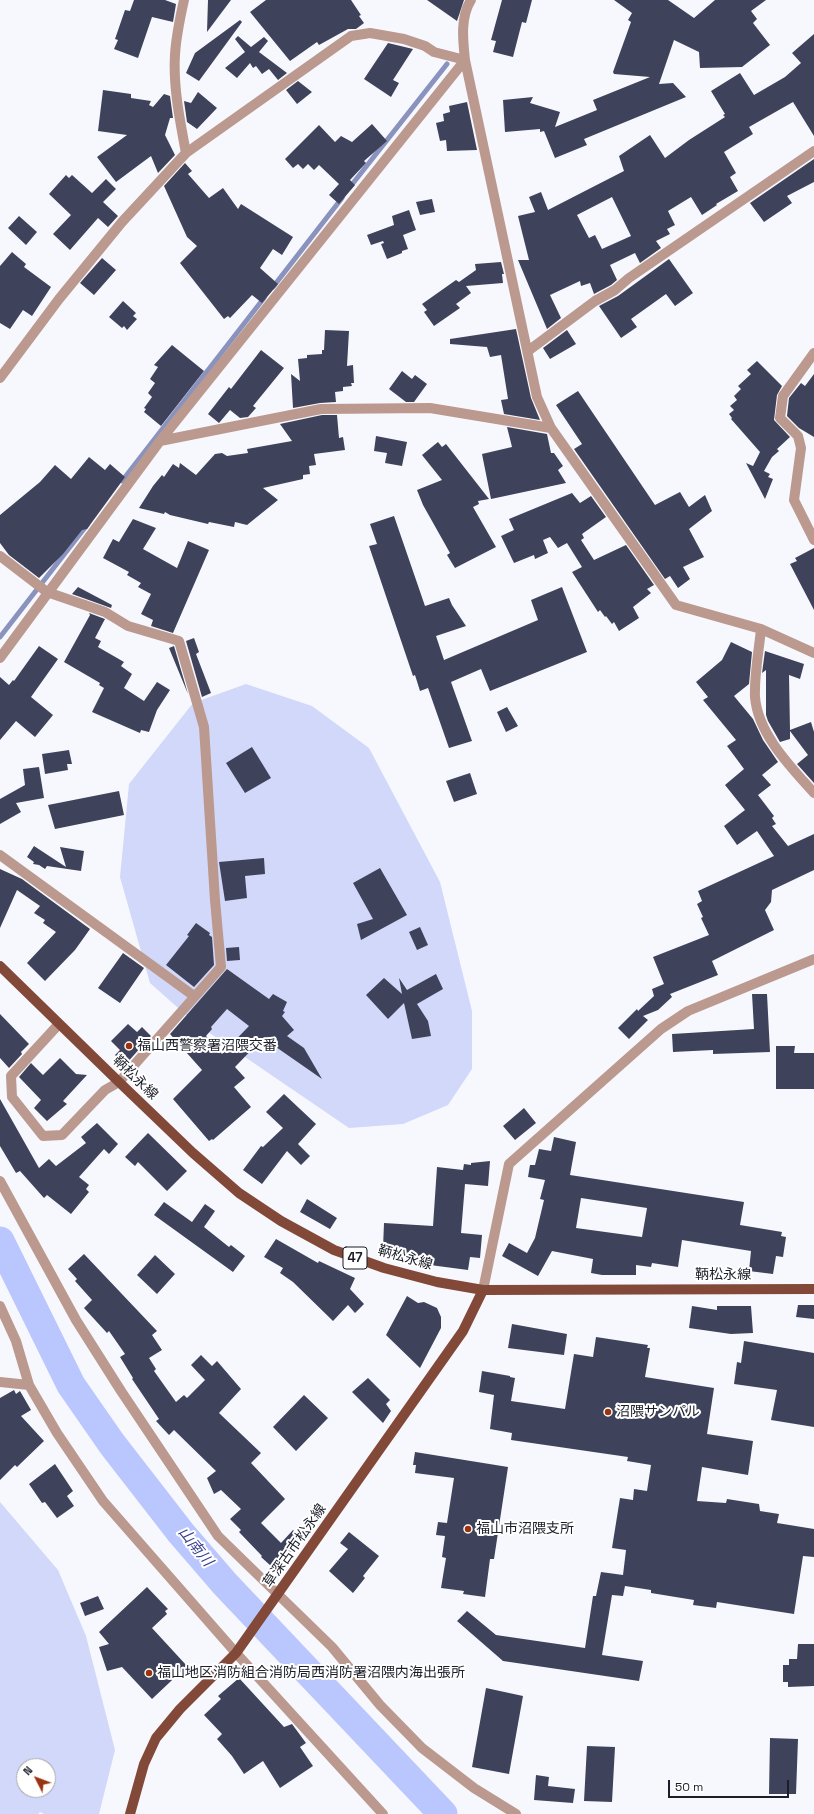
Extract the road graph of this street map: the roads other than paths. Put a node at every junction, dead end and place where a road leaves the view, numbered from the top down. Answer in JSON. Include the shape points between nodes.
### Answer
{"nodes":[{"id":1,"x":184,"y":0,"type":"edge"},
{"id":2,"x":471,"y":0,"type":"edge"},
{"id":3,"x":465,"y":60,"type":"junction"},
{"id":4,"x":814,"y":151,"type":"edge"},
{"id":5,"x":186,"y":153,"type":"junction"},
{"id":6,"x":528,"y":351,"type":"junction"},
{"id":7,"x":814,"y":353,"type":"edge"},
{"id":8,"x":0,"y":378,"type":"edge"},
{"id":9,"x":551,"y":428,"type":"junction"},
{"id":10,"x":160,"y":441,"type":"junction"},
{"id":11,"x":814,"y":540,"type":"edge"},
{"id":12,"x":0,"y":556,"type":"edge"},
{"id":13,"x":42,"y":588,"type":"junction"},
{"id":14,"x":761,"y":629,"type":"junction"},
{"id":15,"x":814,"y":653,"type":"edge"},
{"id":16,"x":0,"y":658,"type":"edge"},
{"id":17,"x":814,"y":793,"type":"edge"},
{"id":18,"x":0,"y":855,"type":"edge"},
{"id":19,"x":814,"y":959,"type":"edge"},
{"id":20,"x":0,"y":966,"type":"edge"},
{"id":21,"x":194,"y":996,"type":"junction"},
{"id":22,"x":58,"y":1024,"type":"junction"},
{"id":23,"x":119,"y":1082,"type":"junction"},
{"id":24,"x":0,"y":1181,"type":"edge"},
{"id":25,"x":814,"y":1289,"type":"edge"},
{"id":26,"x":483,"y":1290,"type":"junction"},
{"id":27,"x":0,"y":1306,"type":"edge"},
{"id":28,"x":0,"y":1382,"type":"edge"},
{"id":29,"x":29,"y":1385,"type":"junction"},
{"id":30,"x":278,"y":1596,"type":"junction"},
{"id":31,"x":238,"y":1650,"type":"junction"},
{"id":32,"x":130,"y":1814,"type":"edge"},
{"id":33,"x":383,"y":1814,"type":"edge"},
{"id":34,"x":516,"y":1814,"type":"edge"}],
"edges":[{"from":1,"to":5,"type":"street","via":[[176,34],[175,57],[179,111]]},
{"from":2,"to":3,"type":"street","via":[[467,7],[463,36]]},
{"from":3,"to":5,"type":"street","via":[[434,52],[404,39],[370,33],[351,36]]},
{"from":3,"to":6,"type":"street"},
{"from":3,"to":10,"type":"street"},
{"from":4,"to":6,"type":"street","via":[[615,290],[595,301]]},
{"from":5,"to":8,"type":"street","via":[[122,222],[58,299]]},
{"from":6,"to":9,"type":"street","via":[[537,397]]},
{"from":7,"to":11,"type":"street","via":[[783,396],[780,418],[798,436],[801,448],[794,500]]},
{"from":9,"to":10,"type":"street","via":[[430,408],[321,409]]},
{"from":9,"to":14,"type":"street","via":[[676,605]]},
{"from":10,"to":13,"type":"street"},
{"from":12,"to":13,"type":"street"},
{"from":13,"to":16,"type":"street"},
{"from":13,"to":21,"type":"street","via":[[105,612],[128,626],[179,641],[204,727],[221,967]]},
{"from":14,"to":15,"type":"street"},
{"from":14,"to":17,"type":"street","via":[[755,696],[758,711],[768,735]]},
{"from":18,"to":21,"type":"street"},
{"from":19,"to":26,"type":"street","via":[[688,1011],[661,1029],[509,1164]]},
{"from":20,"to":22,"type":"main road","name":"鞆松永線","number":"47"},
{"from":21,"to":23,"type":"street"},
{"from":22,"to":23,"type":"main road","name":"鞆松永線","number":"47"},
{"from":22,"to":23,"type":"street","via":[[11,1076],[12,1097],[43,1136],[62,1135],[105,1090]]},
{"from":23,"to":26,"type":"main road","name":"鞆松永線","number":"47","via":[[239,1193],[281,1221],[334,1250],[384,1268],[436,1282]]},
{"from":24,"to":30,"type":"street","via":[[76,1320],[218,1536]]},
{"from":25,"to":26,"type":"main road","name":"鞆松永線","number":"47"},
{"from":26,"to":30,"type":"main road","name":"草深古市松永線","via":[[463,1331]]},
{"from":27,"to":29,"type":"street","via":[[16,1341]]},
{"from":28,"to":29,"type":"street"},
{"from":29,"to":31,"type":"street","via":[[57,1433],[103,1501]]},
{"from":30,"to":31,"type":"main road","name":"草深古市松永線"},
{"from":30,"to":34,"type":"street","via":[[332,1647],[380,1705],[422,1748],[474,1788]]},
{"from":31,"to":32,"type":"main road","name":"草深古市松永線","via":[[180,1709],[156,1738],[144,1764]]},
{"from":31,"to":33,"type":"street"}]}
